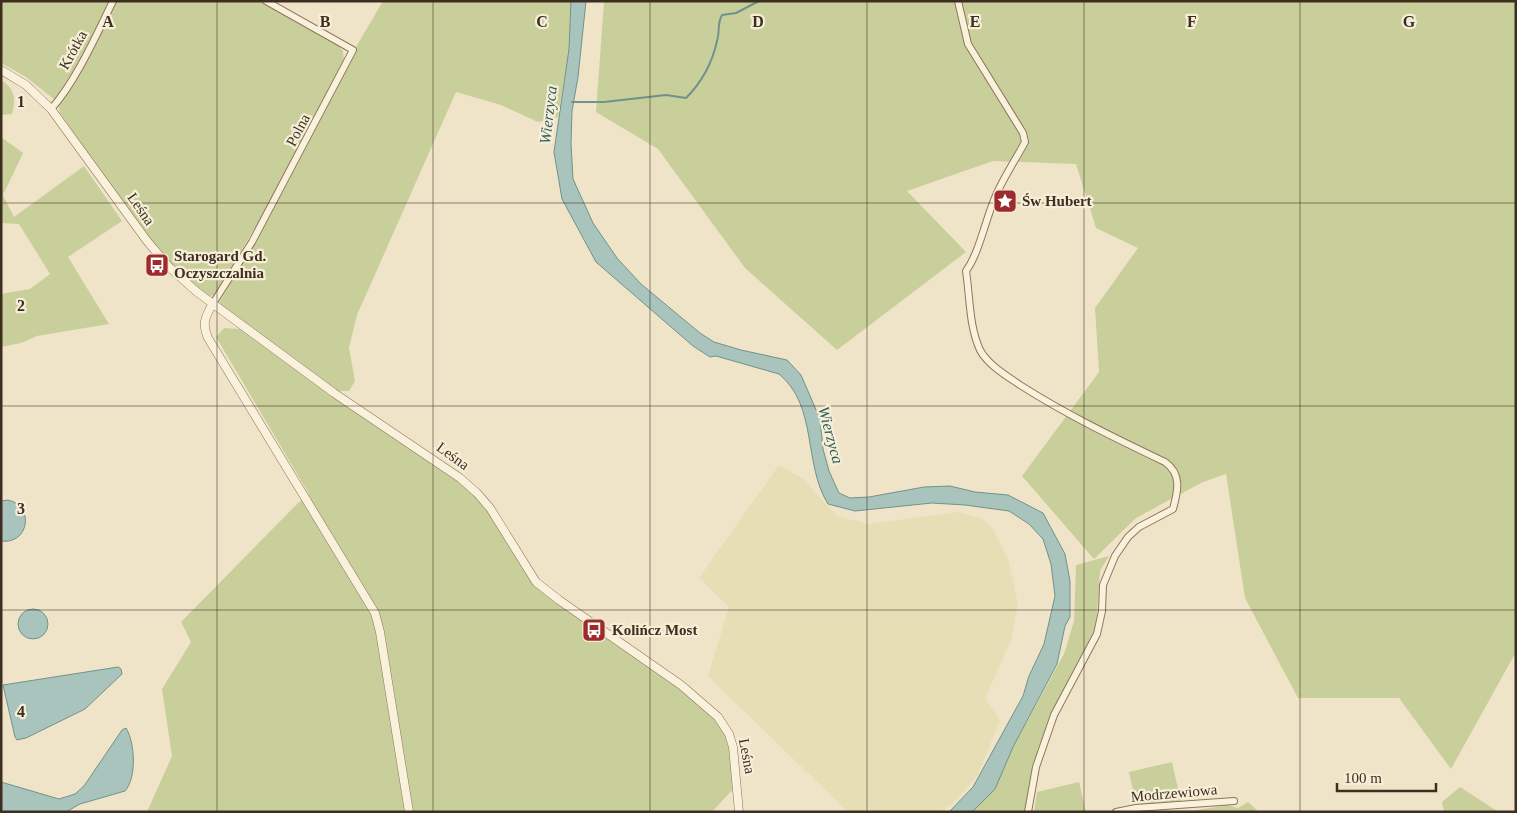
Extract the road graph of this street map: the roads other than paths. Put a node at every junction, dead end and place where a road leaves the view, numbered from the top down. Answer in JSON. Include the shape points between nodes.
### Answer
{"nodes":[{"id":1,"x":113,"y":1,"type":"edge"},
{"id":2,"x":266,"y":1,"type":"edge"},
{"id":3,"x":958,"y":1,"type":"edge"},
{"id":4,"x":1,"y":70,"type":"edge"},
{"id":5,"x":51,"y":109,"type":"junction"},
{"id":6,"x":212,"y":305,"type":"junction"},
{"id":7,"x":1234,"y":801,"type":"dead end"},
{"id":8,"x":409,"y":812,"type":"edge"},
{"id":9,"x":740,"y":812,"type":"edge"},
{"id":10,"x":1028,"y":812,"type":"edge"},
{"id":11,"x":1116,"y":812,"type":"edge"}],
"edges":[{"from":1,"to":5,"type":"street","name":"Krótka"},
{"from":2,"to":6,"type":"street","name":"Polna","via":[[353,50],[252,242]]},
{"from":3,"to":10,"type":"street","via":[[968,44],[1025,142],[996,193],[973,262],[966,271],[980,351],[1003,373],[1052,406],[1165,462],[1172,467],[1178,483],[1173,509],[1139,527],[1114,556],[1106,575],[1097,634],[1054,715],[1036,767]]},
{"from":4,"to":5,"type":"street","name":"Leśna","via":[[26,85]]},
{"from":5,"to":6,"type":"street","name":"Leśna","via":[[159,256]]},
{"from":6,"to":8,"type":"street","via":[[204,318],[208,338],[375,613]]},
{"from":6,"to":9,"type":"street","name":"Leśna","via":[[460,478],[490,508],[536,582],[681,685],[718,717],[733,747]]},
{"from":7,"to":11,"type":"street","name":"Modrzewiowa"}]}
